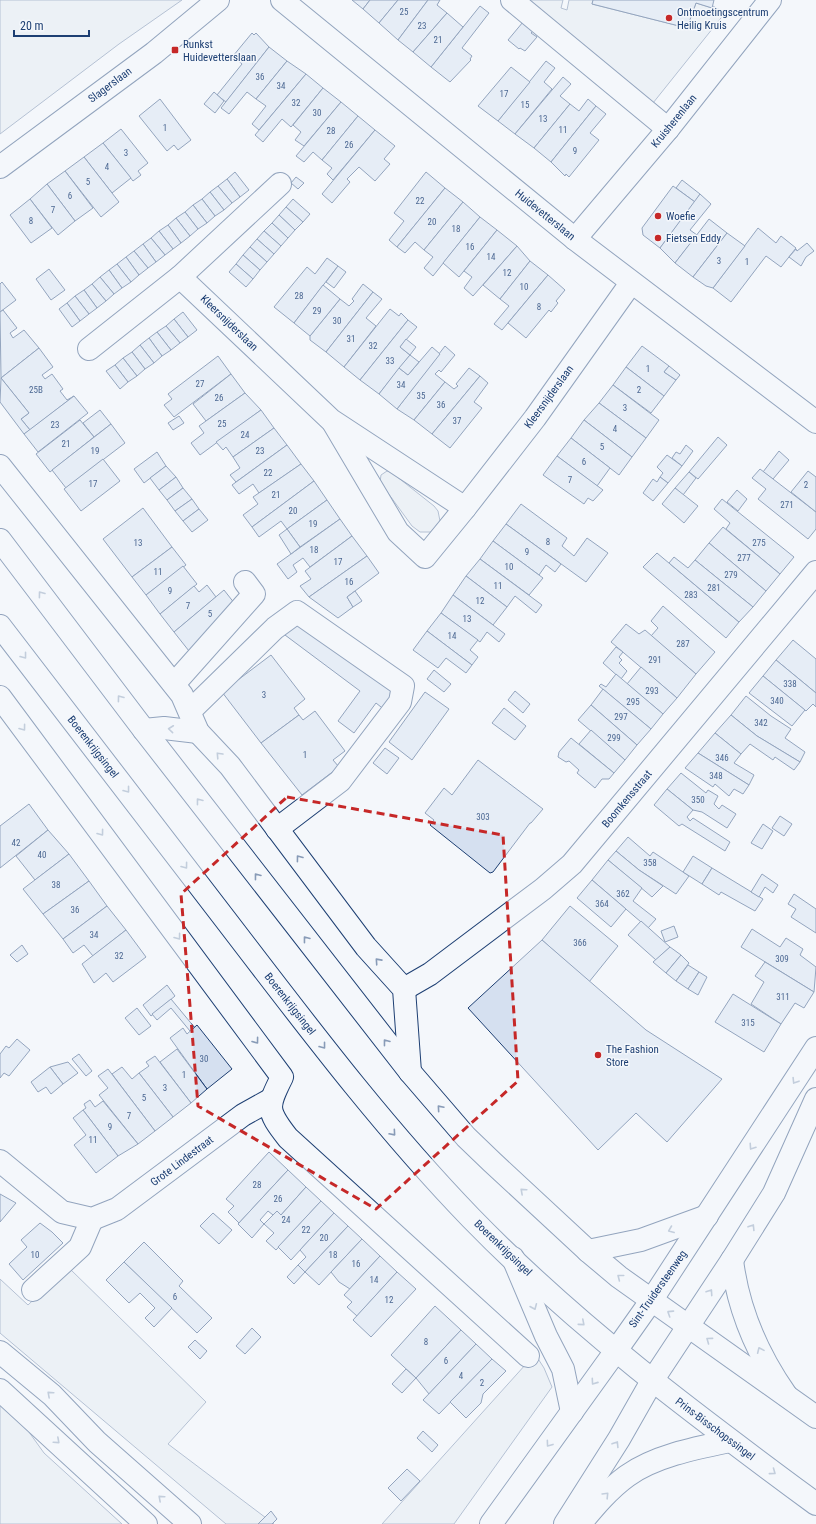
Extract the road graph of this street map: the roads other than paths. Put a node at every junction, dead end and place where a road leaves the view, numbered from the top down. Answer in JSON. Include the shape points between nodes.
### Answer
{"nodes":[{"id":1,"x":218,"y":0,"type":"edge"},
{"id":2,"x":282,"y":0,"type":"edge"},
{"id":3,"x":512,"y":0,"type":"edge"},
{"id":4,"x":770,"y":0,"type":"edge"},
{"id":5,"x":668,"y":129,"type":"junction"},
{"id":6,"x":0,"y":167,"type":"edge"},
{"id":7,"x":280,"y":184,"type":"dead end"},
{"id":8,"x":575,"y":239,"type":"junction"},
{"id":9,"x":180,"y":276,"type":"junction"},
{"id":10,"x":631,"y":283,"type":"junction"},
{"id":11,"x":89,"y":349,"type":"dead end"},
{"id":12,"x":331,"y":420,"type":"junction"},
{"id":13,"x":816,"y":422,"type":"edge"},
{"id":14,"x":0,"y":466,"type":"edge"},
{"id":15,"x":465,"y":508,"type":"junction"},
{"id":16,"x":0,"y":540,"type":"edge"},
{"id":17,"x":816,"y":572,"type":"edge"},
{"id":18,"x":244,"y":582,"type":"dead end"},
{"id":19,"x":0,"y":626,"type":"edge"},
{"id":20,"x":174,"y":684,"type":"junction"},
{"id":21,"x":0,"y":697,"type":"edge"},
{"id":22,"x":190,"y":711,"type":"junction"},
{"id":23,"x":144,"y":730,"type":"junction"},
{"id":24,"x":198,"y":732,"type":"junction"},
{"id":25,"x":277,"y":829,"type":"junction"},
{"id":26,"x":404,"y":989,"type":"junction"},
{"id":27,"x":816,"y":1048,"type":"edge"},
{"id":28,"x":410,"y":1072,"type":"junction"},
{"id":29,"x":816,"y":1099,"type":"edge"},
{"id":30,"x":270,"y":1100,"type":"junction"},
{"id":31,"x":0,"y":1161,"type":"edge"},
{"id":32,"x":707,"y":1216,"type":"junction"},
{"id":33,"x":92,"y":1219,"type":"junction"},
{"id":34,"x":588,"y":1251,"type":"junction"},
{"id":35,"x":513,"y":1258,"type":"junction"},
{"id":36,"x":732,"y":1260,"type":"junction"},
{"id":37,"x":33,"y":1290,"type":"dead end"},
{"id":38,"x":651,"y":1301,"type":"junction"},
{"id":39,"x":689,"y":1325,"type":"junction"},
{"id":40,"x":0,"y":1352,"type":"edge"},
{"id":41,"x":615,"y":1352,"type":"junction"},
{"id":42,"x":528,"y":1356,"type":"dead end"},
{"id":43,"x":652,"y":1382,"type":"junction"},
{"id":44,"x":0,"y":1390,"type":"edge"},
{"id":45,"x":786,"y":1396,"type":"junction"},
{"id":46,"x":572,"y":1412,"type":"junction"},
{"id":47,"x":816,"y":1417,"type":"edge"},
{"id":48,"x":730,"y":1441,"type":"junction"},
{"id":49,"x":816,"y":1504,"type":"edge"},
{"id":50,"x":146,"y":1524,"type":"edge"},
{"id":51,"x":190,"y":1524,"type":"edge"},
{"id":52,"x":492,"y":1524,"type":"edge"},
{"id":53,"x":565,"y":1524,"type":"edge"},
{"id":54,"x":580,"y":1524,"type":"edge"}],
"edges":[{"from":1,"to":6,"type":"main road","name":"Slagerslaan","via":[[154,53]]},
{"from":2,"to":8,"type":"main road","name":"Huidevetterslaan"},
{"from":3,"to":5,"type":"main road"},
{"from":4,"to":5,"type":"main road","name":"Kruisherenlaan"},
{"from":5,"to":8,"type":"main road","name":"Kruisherenlaan"},
{"from":7,"to":9,"type":"main road"},
{"from":8,"to":10,"type":"main road","name":"Huidevetterslaan"},
{"from":9,"to":11,"type":"main road"},
{"from":9,"to":12,"type":"main road","name":"Kleersnijderslaan"},
{"from":10,"to":13,"type":"main road","name":"Huidevetterslaan"},
{"from":10,"to":15,"type":"main road","name":"Kleersnijderslaan","via":[[535,418]]},
{"from":12,"to":15,"type":"main road","name":"Kleersnijderslaan"},
{"from":12,"to":15,"type":"main road","name":"Kleersnijderslaan","via":[[398,532],[425,557]]},
{"from":14,"to":20,"type":"main road"},
{"from":23,"to":16,"type":"main road","one_way":true},
{"from":17,"to":26,"type":"main road","name":"Boomkensstraat","via":[[572,864],[543,889],[430,974]]},
{"from":18,"to":20,"type":"main road","via":[[254,594]]},
{"from":19,"to":35,"type":"main road","name":"Boerenkrijgsingel","one_way":true,"via":[[368,1103],[419,1163]]},
{"from":20,"to":22,"type":"main road"},
{"from":21,"to":30,"type":"main road","one_way":true,"via":[[282,1076]]},
{"from":22,"to":24,"type":"main road"},
{"from":22,"to":25,"type":"main road","via":[[276,628],[297,612],[403,686],[400,702],[340,781]]},
{"from":24,"to":23,"type":"main road","one_way":true,"via":[[164,728]]},
{"from":28,"to":23,"type":"main road","one_way":true},
{"from":25,"to":24,"type":"main road","one_way":true,"via":[[230,766]]},
{"from":26,"to":25,"type":"main road","one_way":true,"via":[[366,948]]},
{"from":26,"to":28,"type":"main road"},
{"from":27,"to":32,"type":"main road","name":"Sint-Truidersteenweg","one_way":true},
{"from":34,"to":28,"type":"main road","one_way":true,"via":[[466,1137]]},
{"from":36,"to":29,"type":"main road","one_way":true,"via":[[774,1193]]},
{"from":30,"to":33,"type":"main road","name":"Grote Lindestraat","via":[[243,1115],[117,1209]]},
{"from":30,"to":42,"type":"main road","via":[[273,1119],[288,1138]]},
{"from":31,"to":33,"type":"main road","via":[[62,1212]]},
{"from":32,"to":34,"type":"main road","one_way":true,"via":[[641,1240]]},
{"from":32,"to":38,"type":"main road","name":"Sint-Truidersteenweg"},
{"from":33,"to":37,"type":"main road","via":[[80,1247]]},
{"from":38,"to":34,"type":"main road","one_way":true},
{"from":35,"to":41,"type":"main road","name":"Boerenkrijgsingel","one_way":true},
{"from":35,"to":46,"type":"main road","one_way":true,"via":[[563,1369]]},
{"from":39,"to":36,"type":"main road","one_way":true},
{"from":45,"to":36,"type":"main road","one_way":true,"via":[[768,1370],[746,1319],[734,1280]]},
{"from":39,"to":38,"type":"main road","one_way":true},
{"from":38,"to":41,"type":"main road","name":"Sint-Truidersteenweg"},
{"from":39,"to":43,"type":"main road"},
{"from":45,"to":39,"type":"main road","one_way":true},
{"from":51,"to":40,"type":"main road","one_way":true,"via":[[97,1442],[52,1395]]},
{"from":41,"to":43,"type":"main road","name":"Prins-Bisschopssingel"},
{"from":41,"to":46,"type":"main road","name":"Sint-Truidersteenweg","one_way":true},
{"from":43,"to":48,"type":"main road","name":"Prins-Bisschopssingel"},
{"from":53,"to":43,"type":"main road","one_way":true},
{"from":44,"to":50,"type":"main road","one_way":true},
{"from":45,"to":47,"type":"main road"},
{"from":46,"to":52,"type":"main road","name":"Sint-Truidersteenweg","one_way":true},
{"from":48,"to":49,"type":"main road","name":"Prins-Bisschopssingel","one_way":true},
{"from":54,"to":48,"type":"main road","one_way":true,"via":[[612,1489],[628,1476],[662,1459]]}]}
